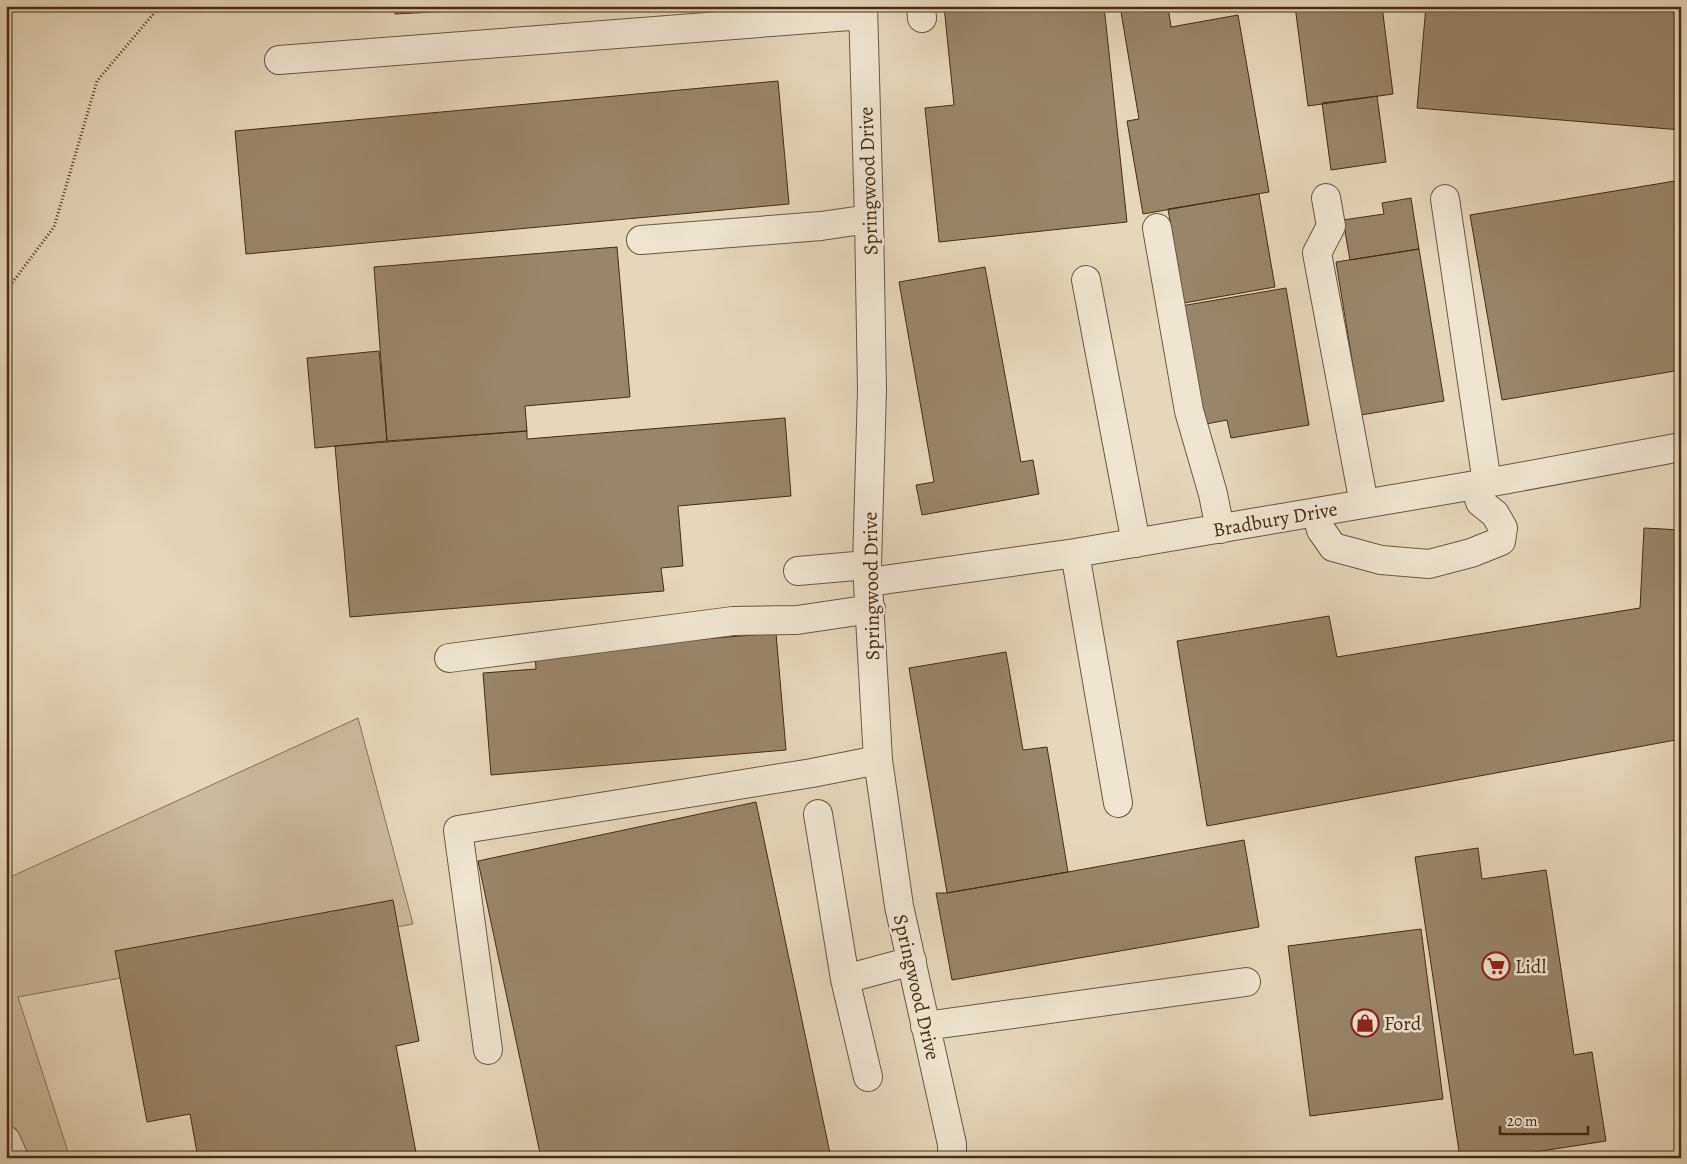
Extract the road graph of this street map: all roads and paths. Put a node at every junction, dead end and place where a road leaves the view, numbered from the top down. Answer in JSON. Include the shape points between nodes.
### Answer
{"nodes":[{"id":1,"x":160,"y":6,"type":"edge"},
{"id":2,"x":863,"y":11,"type":"edge"},
{"id":3,"x":279,"y":60,"type":"dead end"},
{"id":4,"x":1326,"y":198,"type":"dead end"},
{"id":5,"x":1445,"y":199,"type":"dead end"},
{"id":6,"x":869,"y":220,"type":"junction"},
{"id":7,"x":1157,"y":228,"type":"dead end"},
{"id":8,"x":641,"y":240,"type":"dead end"},
{"id":9,"x":1086,"y":280,"type":"dead end"},
{"id":10,"x":6,"y":291,"type":"edge"},
{"id":11,"x":1681,"y":447,"type":"edge"},
{"id":12,"x":1481,"y":484,"type":"junction"},
{"id":13,"x":1364,"y":504,"type":"junction"},
{"id":14,"x":1316,"y":512,"type":"junction"},
{"id":15,"x":1220,"y":529,"type":"junction"},
{"id":16,"x":1136,"y":543,"type":"junction"},
{"id":17,"x":1075,"y":553,"type":"junction"},
{"id":18,"x":798,"y":571,"type":"dead end"},
{"id":19,"x":868,"y":573,"type":"junction"},
{"id":20,"x":870,"y":610,"type":"junction"},
{"id":21,"x":448,"y":658,"type":"dead end"},
{"id":22,"x":878,"y":760,"type":"junction"},
{"id":23,"x":1118,"y":803,"type":"dead end"},
{"id":24,"x":818,"y":814,"type":"dead end"},
{"id":25,"x":912,"y":961,"type":"junction"},
{"id":26,"x":845,"y":979,"type":"junction"},
{"id":27,"x":1246,"y":982,"type":"dead end"},
{"id":28,"x":926,"y":1026,"type":"junction"},
{"id":29,"x":488,"y":1050,"type":"dead end"},
{"id":30,"x":868,"y":1077,"type":"dead end"},
{"id":31,"x":6,"y":1140,"type":"edge"},
{"id":32,"x":14,"y":1158,"type":"edge"},
{"id":33,"x":952,"y":1158,"type":"edge"}],
"edges":[{"from":1,"to":10,"type":"path","via":[[98,81],[54,227]]},
{"from":2,"to":3,"type":"street"},
{"from":2,"to":6,"type":"street","name":"Springwood Drive"},
{"from":4,"to":13,"type":"street","via":[[1331,226],[1316,253]]},
{"from":5,"to":12,"type":"street"},
{"from":6,"to":8,"type":"street"},
{"from":6,"to":19,"type":"street","name":"Springwood Drive","via":[[872,390]]},
{"from":7,"to":15,"type":"street","via":[[1189,411]]},
{"from":9,"to":16,"type":"street"},
{"from":11,"to":12,"type":"street","name":"Bradbury Drive"},
{"from":12,"to":13,"type":"street","name":"Bradbury Drive"},
{"from":12,"to":14,"type":"street","via":[[1480,502],[1495,514],[1503,528],[1501,541],[1429,564],[1381,560],[1333,547],[1321,530]]},
{"from":13,"to":14,"type":"street","name":"Bradbury Drive"},
{"from":14,"to":15,"type":"street","name":"Bradbury Drive"},
{"from":15,"to":16,"type":"street","name":"Bradbury Drive"},
{"from":16,"to":17,"type":"street","name":"Bradbury Drive"},
{"from":17,"to":19,"type":"street","name":"Bradbury Drive"},
{"from":17,"to":23,"type":"street"},
{"from":18,"to":19,"type":"street","name":"Bradbury Drive"},
{"from":19,"to":20,"type":"street","name":"Springwood Drive"},
{"from":20,"to":21,"type":"street","via":[[797,620],[733,621]]},
{"from":20,"to":22,"type":"street","name":"Springwood Drive"},
{"from":22,"to":25,"type":"street","name":"Springwood Drive","via":[[899,906]]},
{"from":22,"to":29,"type":"street","via":[[458,830]]},
{"from":24,"to":26,"type":"street"},
{"from":25,"to":26,"type":"street"},
{"from":25,"to":28,"type":"street","name":"Springwood Drive"},
{"from":26,"to":30,"type":"street"},
{"from":27,"to":28,"type":"street"},
{"from":28,"to":33,"type":"street","name":"Springwood Drive","via":[[952,1144]]},
{"from":31,"to":32,"type":"street"}]}
